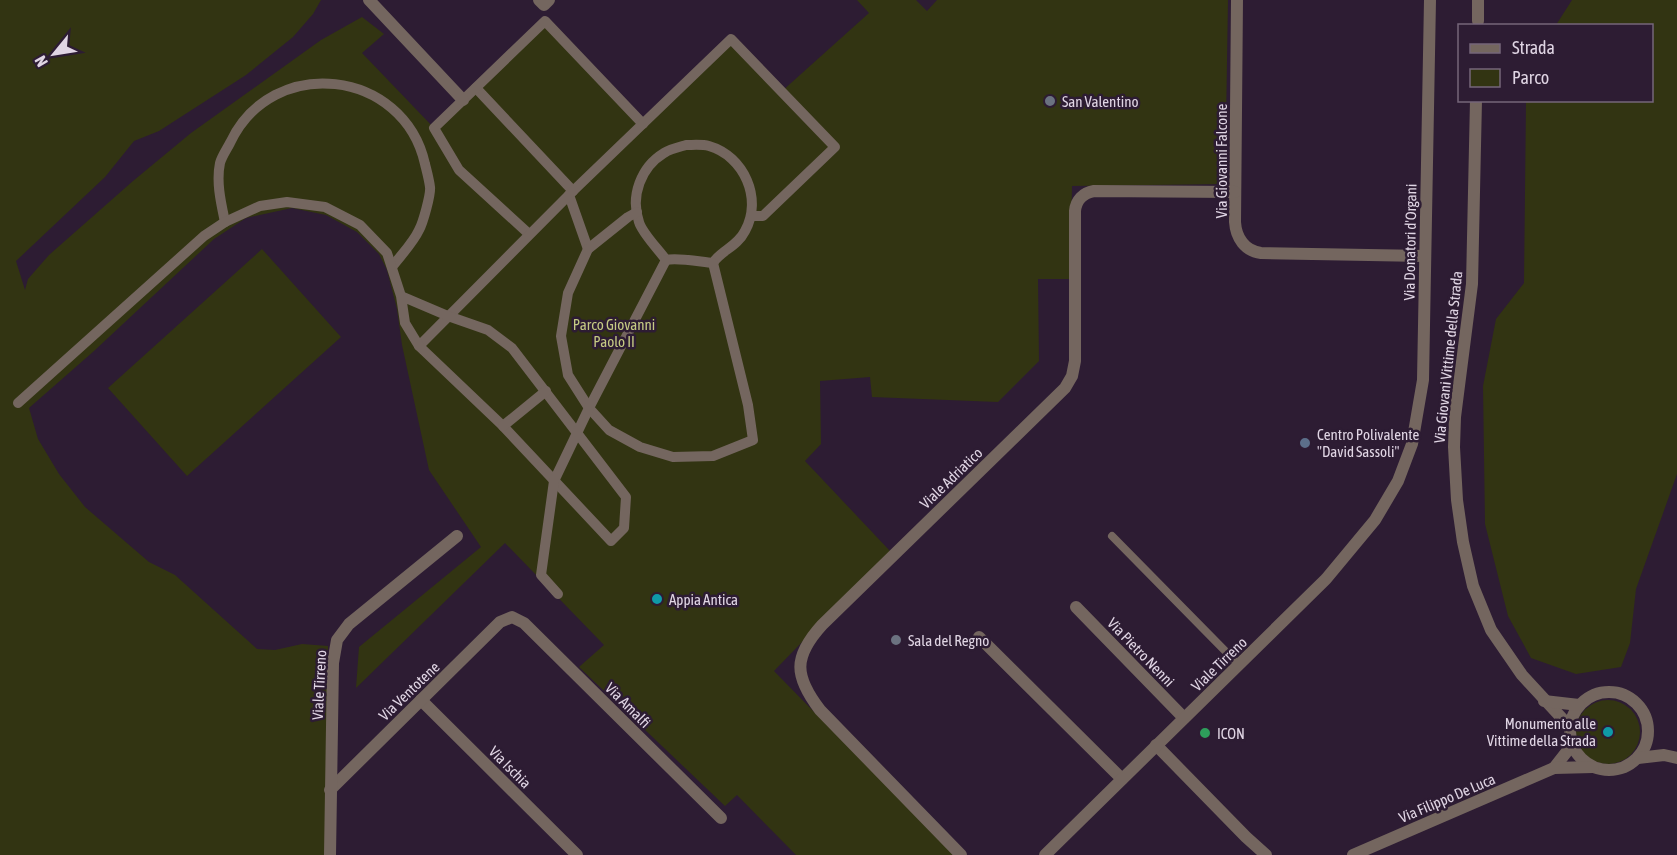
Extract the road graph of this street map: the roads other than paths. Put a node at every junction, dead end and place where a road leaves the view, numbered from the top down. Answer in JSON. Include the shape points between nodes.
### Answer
{"nodes":[{"id":1,"x":369,"y":0,"type":"edge"},
{"id":2,"x":539,"y":0,"type":"edge"},
{"id":3,"x":549,"y":0,"type":"edge"},
{"id":4,"x":1237,"y":0,"type":"edge"},
{"id":5,"x":1430,"y":0,"type":"edge"},
{"id":6,"x":1478,"y":0,"type":"edge"},
{"id":7,"x":1478,"y":21,"type":"dead end"},
{"id":8,"x":476,"y":88,"type":"junction"},
{"id":9,"x":463,"y":100,"type":"junction"},
{"id":10,"x":1476,"y":102,"type":"edge"},
{"id":11,"x":643,"y":124,"type":"junction"},
{"id":12,"x":1235,"y":192,"type":"junction"},
{"id":13,"x":571,"y":193,"type":"junction"},
{"id":14,"x":637,"y":212,"type":"junction"},
{"id":15,"x":751,"y":216,"type":"junction"},
{"id":16,"x":225,"y":222,"type":"junction"},
{"id":17,"x":529,"y":234,"type":"junction"},
{"id":18,"x":588,"y":249,"type":"junction"},
{"id":19,"x":1425,"y":256,"type":"junction"},
{"id":20,"x":666,"y":260,"type":"junction"},
{"id":21,"x":713,"y":263,"type":"junction"},
{"id":22,"x":392,"y":267,"type":"junction"},
{"id":23,"x":401,"y":296,"type":"junction"},
{"id":24,"x":448,"y":316,"type":"junction"},
{"id":25,"x":419,"y":346,"type":"junction"},
{"id":26,"x":546,"y":391,"type":"junction"},
{"id":27,"x":18,"y":403,"type":"dead end"},
{"id":28,"x":589,"y":408,"type":"junction"},
{"id":29,"x":502,"y":426,"type":"junction"},
{"id":30,"x":577,"y":432,"type":"junction"},
{"id":31,"x":554,"y":481,"type":"junction"},
{"id":32,"x":1398,"y":481,"type":"joint"},
{"id":33,"x":1112,"y":536,"type":"dead end"},
{"id":34,"x":457,"y":537,"type":"dead end"},
{"id":35,"x":558,"y":594,"type":"dead end"},
{"id":36,"x":1076,"y":607,"type":"dead end"},
{"id":37,"x":512,"y":617,"type":"joint"},
{"id":38,"x":979,"y":637,"type":"dead end"},
{"id":39,"x":1239,"y":665,"type":"junction"},
{"id":40,"x":421,"y":700,"type":"junction"},
{"id":41,"x":1544,"y":701,"type":"junction"},
{"id":42,"x":1580,"y":705,"type":"junction"},
{"id":43,"x":1184,"y":718,"type":"junction"},
{"id":44,"x":1570,"y":727,"type":"junction"},
{"id":45,"x":1648,"y":735,"type":"junction"},
{"id":46,"x":1156,"y":745,"type":"junction"},
{"id":47,"x":1572,"y":745,"type":"junction"},
{"id":48,"x":1664,"y":755,"type":"junction"},
{"id":49,"x":1638,"y":758,"type":"junction"},
{"id":50,"x":1677,"y":758,"type":"edge"},
{"id":51,"x":1593,"y":767,"type":"junction"},
{"id":52,"x":1554,"y":768,"type":"junction"},
{"id":53,"x":1122,"y":779,"type":"junction"},
{"id":54,"x":330,"y":790,"type":"junction"},
{"id":55,"x":721,"y":818,"type":"dead end"},
{"id":56,"x":330,"y":855,"type":"edge"},
{"id":57,"x":577,"y":855,"type":"edge"},
{"id":58,"x":960,"y":855,"type":"edge"},
{"id":59,"x":1045,"y":855,"type":"edge"},
{"id":60,"x":1266,"y":855,"type":"edge"},
{"id":61,"x":1353,"y":855,"type":"edge"}],
"edges":[{"from":1,"to":9,"type":"street"},
{"from":2,"to":3,"type":"street","via":[[544,5]]},
{"from":4,"to":12,"type":"street","name":"Via Giovanni Falcone"},
{"from":5,"to":19,"type":"street","name":"Via Donatori d'Organi"},
{"from":6,"to":7,"type":"street"},
{"from":8,"to":9,"type":"street"},
{"from":8,"to":11,"type":"street","via":[[545,21]]},
{"from":8,"to":13,"type":"street"},
{"from":9,"to":17,"type":"street","via":[[434,128],[459,170]]},
{"from":10,"to":41,"type":"street","name":"Via Giovani Vittime della Strada","via":[[1472,284],[1455,417],[1457,500],[1471,578],[1491,630]]},
{"from":11,"to":13,"type":"street"},
{"from":11,"to":15,"type":"street","via":[[730,39],[835,147],[763,216]]},
{"from":12,"to":19,"type":"street","name":"Via Giovanni Falcone","via":[[1236,232],[1243,244],[1255,252]]},
{"from":12,"to":58,"type":"street","name":"Viale Adriatico","via":[[1094,191],[1082,197],[1076,208],[1076,361],[1070,381],[822,625],[804,648],[801,672],[817,706]]},
{"from":13,"to":17,"type":"street"},
{"from":13,"to":18,"type":"street"},
{"from":14,"to":15,"type":"street","via":[[635,201],[641,177],[651,162],[686,145],[709,146],[731,158],[746,175],[751,190]]},
{"from":14,"to":18,"type":"street"},
{"from":14,"to":20,"type":"street","via":[[639,224]]},
{"from":15,"to":21,"type":"street","via":[[733,247]]},
{"from":16,"to":22,"type":"street","via":[[260,206],[287,202],[325,207],[360,225],[387,253]]},
{"from":16,"to":22,"type":"street","via":[[219,196],[220,163],[237,127],[262,102],[292,87],[328,82],[363,89],[396,112],[421,145],[431,189],[420,230]]},
{"from":16,"to":27,"type":"street","via":[[204,236]]},
{"from":17,"to":24,"type":"street"},
{"from":18,"to":28,"type":"street","via":[[568,293],[561,336],[568,375]]},
{"from":19,"to":32,"type":"street","name":"Via Donatori d'Organi","via":[[1420,400],[1412,444]]},
{"from":20,"to":21,"type":"street"},
{"from":20,"to":28,"type":"street"},
{"from":21,"to":28,"type":"street","via":[[753,440],[713,456],[673,457],[640,447],[609,430]]},
{"from":22,"to":23,"type":"street"},
{"from":23,"to":24,"type":"street"},
{"from":23,"to":25,"type":"street","via":[[405,323]]},
{"from":24,"to":25,"type":"street"},
{"from":24,"to":26,"type":"street","via":[[488,330],[512,348]]},
{"from":25,"to":29,"type":"street"},
{"from":26,"to":29,"type":"street"},
{"from":26,"to":30,"type":"street"},
{"from":28,"to":30,"type":"street"},
{"from":29,"to":31,"type":"street"},
{"from":30,"to":31,"type":"street"},
{"from":30,"to":31,"type":"street","via":[[626,497],[624,528],[611,542]]},
{"from":31,"to":35,"type":"street","via":[[541,575]]},
{"from":32,"to":39,"type":"street","name":"Viale Tirreno","via":[[1375,520],[1335,569]]},
{"from":33,"to":39,"type":"lane"},
{"from":34,"to":54,"type":"street","name":"Viale Tirreno","via":[[340,634],[333,663]]},
{"from":36,"to":43,"type":"street","name":"Via Pietro Nenni"},
{"from":37,"to":40,"type":"street","name":"Via Ventotene","via":[[500,622]]},
{"from":37,"to":55,"type":"street","name":"Via Amalfi","via":[[532,630]]},
{"from":38,"to":53,"type":"street"},
{"from":39,"to":43,"type":"street","name":"Viale Tirreno"},
{"from":40,"to":54,"type":"street","name":"Via Ventotene"},
{"from":40,"to":57,"type":"street","name":"Via Ischia"},
{"from":41,"to":42,"type":"street"},
{"from":41,"to":44,"type":"street","name":"Via Giovani Vittime della Strada"},
{"from":42,"to":44,"type":"street"},
{"from":42,"to":45,"type":"street","via":[[1600,693],[1625,695],[1643,711]]},
{"from":43,"to":46,"type":"street","name":"Viale Tirreno"},
{"from":44,"to":47,"type":"street"},
{"from":45,"to":48,"type":"street"},
{"from":45,"to":49,"type":"street"},
{"from":46,"to":53,"type":"street","name":"Viale Tirreno"},
{"from":46,"to":60,"type":"street"},
{"from":47,"to":51,"type":"street","via":[[1582,760]]},
{"from":47,"to":52,"type":"street"},
{"from":48,"to":49,"type":"street"},
{"from":48,"to":50,"type":"street"},
{"from":49,"to":51,"type":"street","via":[[1617,770]]},
{"from":51,"to":52,"type":"street"},
{"from":52,"to":61,"type":"street","name":"Via Filippo De Luca"},
{"from":53,"to":59,"type":"street","name":"Viale Tirreno"},
{"from":54,"to":56,"type":"street","name":"Viale Tirreno"}]}
